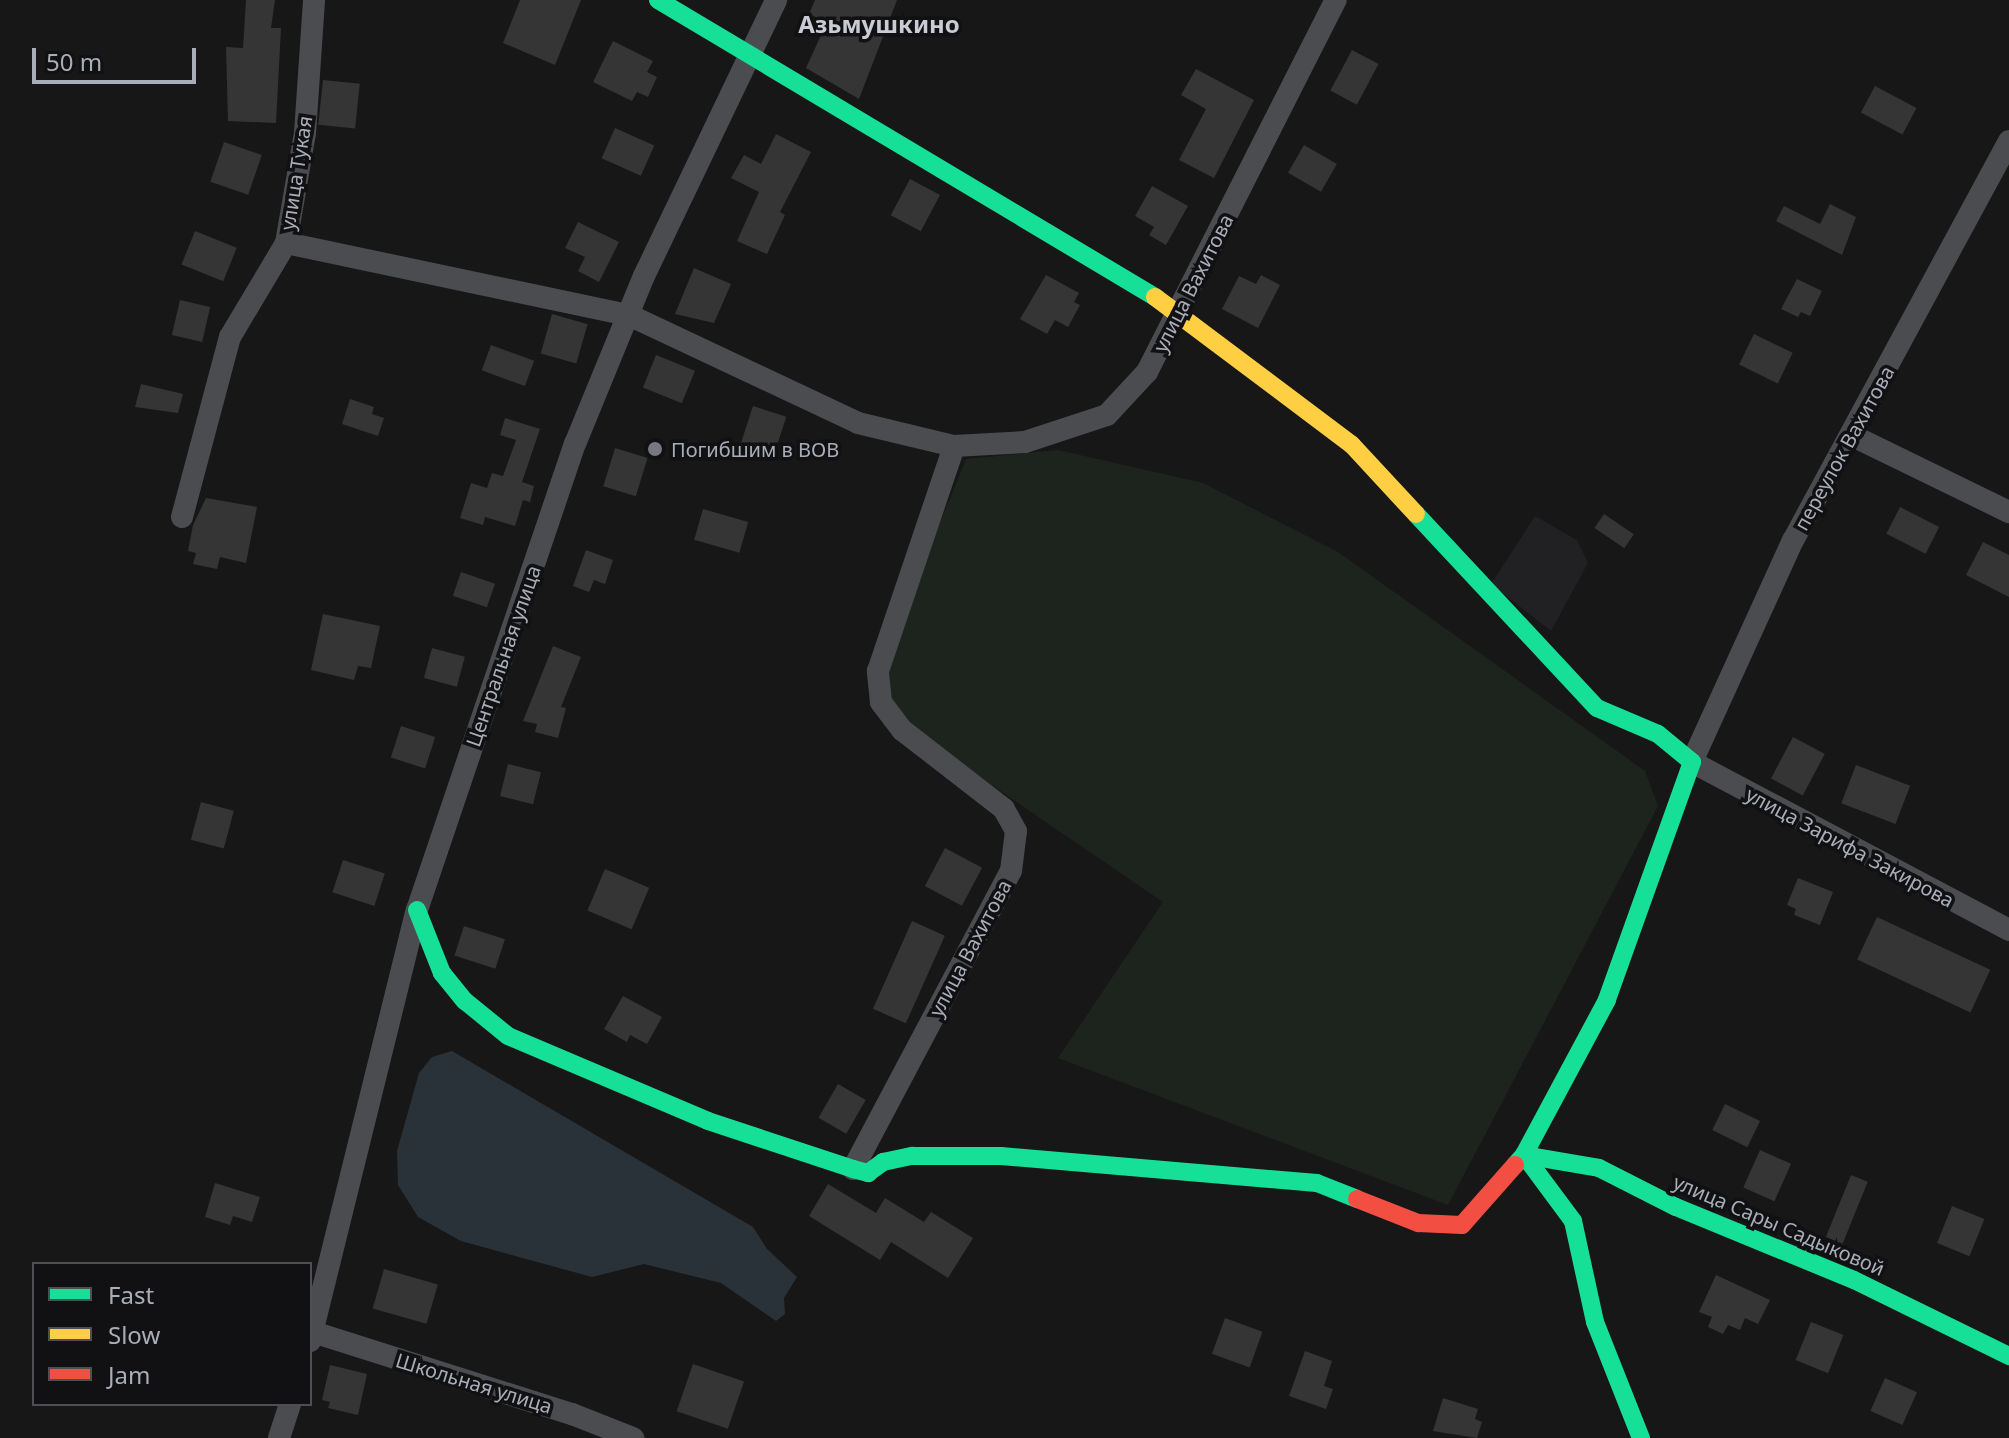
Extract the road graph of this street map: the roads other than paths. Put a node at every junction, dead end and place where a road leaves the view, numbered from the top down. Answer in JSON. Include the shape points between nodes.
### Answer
{"nodes":[{"id":1,"x":314,"y":0,"type":"edge"},
{"id":2,"x":658,"y":0,"type":"edge"},
{"id":3,"x":776,"y":0,"type":"edge"},
{"id":4,"x":1336,"y":0,"type":"edge"},
{"id":5,"x":749,"y":57,"type":"junction"},
{"id":6,"x":2009,"y":141,"type":"edge"},
{"id":7,"x":286,"y":243,"type":"junction"},
{"id":8,"x":1179,"y":312,"type":"junction"},
{"id":9,"x":631,"y":316,"type":"junction"},
{"id":10,"x":1853,"y":436,"type":"junction"},
{"id":11,"x":954,"y":446,"type":"junction"},
{"id":12,"x":2009,"y":512,"type":"edge"},
{"id":13,"x":182,"y":517,"type":"dead end"},
{"id":14,"x":1692,"y":762,"type":"junction"},
{"id":15,"x":417,"y":910,"type":"junction"},
{"id":16,"x":2009,"y":930,"type":"edge"},
{"id":17,"x":402,"y":962,"type":"junction"},
{"id":18,"x":442,"y":973,"type":"junction"},
{"id":19,"x":1524,"y":1155,"type":"junction"},
{"id":20,"x":853,"y":1169,"type":"junction"},
{"id":21,"x":312,"y":1332,"type":"edge"},
{"id":22,"x":312,"y":1336,"type":"edge"},
{"id":23,"x":2009,"y":1356,"type":"edge"},
{"id":24,"x":289,"y":1406,"type":"edge"},
{"id":25,"x":279,"y":1438,"type":"edge"},
{"id":26,"x":633,"y":1438,"type":"edge"},
{"id":27,"x":1641,"y":1438,"type":"edge"}],
"edges":[{"from":1,"to":7,"type":"street","name":"улица Тукая","via":[[305,133]]},
{"from":2,"to":5,"type":"street"},
{"from":3,"to":5,"type":"street","name":"Центральная улица"},
{"from":4,"to":8,"type":"street","name":"улица Вахитова"},
{"from":5,"to":8,"type":"street"},
{"from":5,"to":9,"type":"street","name":"Центральная улица"},
{"from":6,"to":10,"type":"street","name":"переулок Вахитова"},
{"from":7,"to":9,"type":"street","name":"улица Вахитова"},
{"from":7,"to":13,"type":"street","name":"улица Тукая","via":[[230,337]]},
{"from":8,"to":11,"type":"street","name":"улица Вахитова","via":[[1147,372],[1107,415],[1025,442]]},
{"from":8,"to":14,"type":"street","via":[[1352,445],[1597,708],[1658,734]]},
{"from":9,"to":11,"type":"street","name":"улица Вахитова","via":[[858,423]]},
{"from":9,"to":15,"type":"street","name":"Центральная улица","via":[[575,444]]},
{"from":10,"to":12,"type":"street"},
{"from":10,"to":14,"type":"street","name":"переулок Вахитова","via":[[1793,540]]},
{"from":11,"to":20,"type":"street","name":"улица Вахитова","via":[[878,671],[881,702],[902,730],[1004,809],[1016,831],[1011,871]]},
{"from":14,"to":16,"type":"street","name":"улица Зарифа Закирова"},
{"from":14,"to":19,"type":"street","via":[[1607,1000]]},
{"from":15,"to":17,"type":"street","name":"Центральная улица"},
{"from":15,"to":18,"type":"street"},
{"from":17,"to":18,"type":"street"},
{"from":17,"to":21,"type":"street","name":"Центральная улица"},
{"from":18,"to":20,"type":"street","via":[[465,1001],[508,1036],[559,1061],[708,1121]]},
{"from":19,"to":20,"type":"street","via":[[1462,1225],[1418,1223],[1317,1183],[1001,1156],[912,1156],[883,1162],[868,1173]]},
{"from":19,"to":23,"type":"street","name":"улица Сары Садыковой","via":[[1599,1168],[1676,1207],[1854,1280]]},
{"from":19,"to":27,"type":"street","via":[[1573,1221],[1595,1322]]},
{"from":22,"to":26,"type":"street","name":"Школьная улица"},
{"from":24,"to":25,"type":"street"}]}
